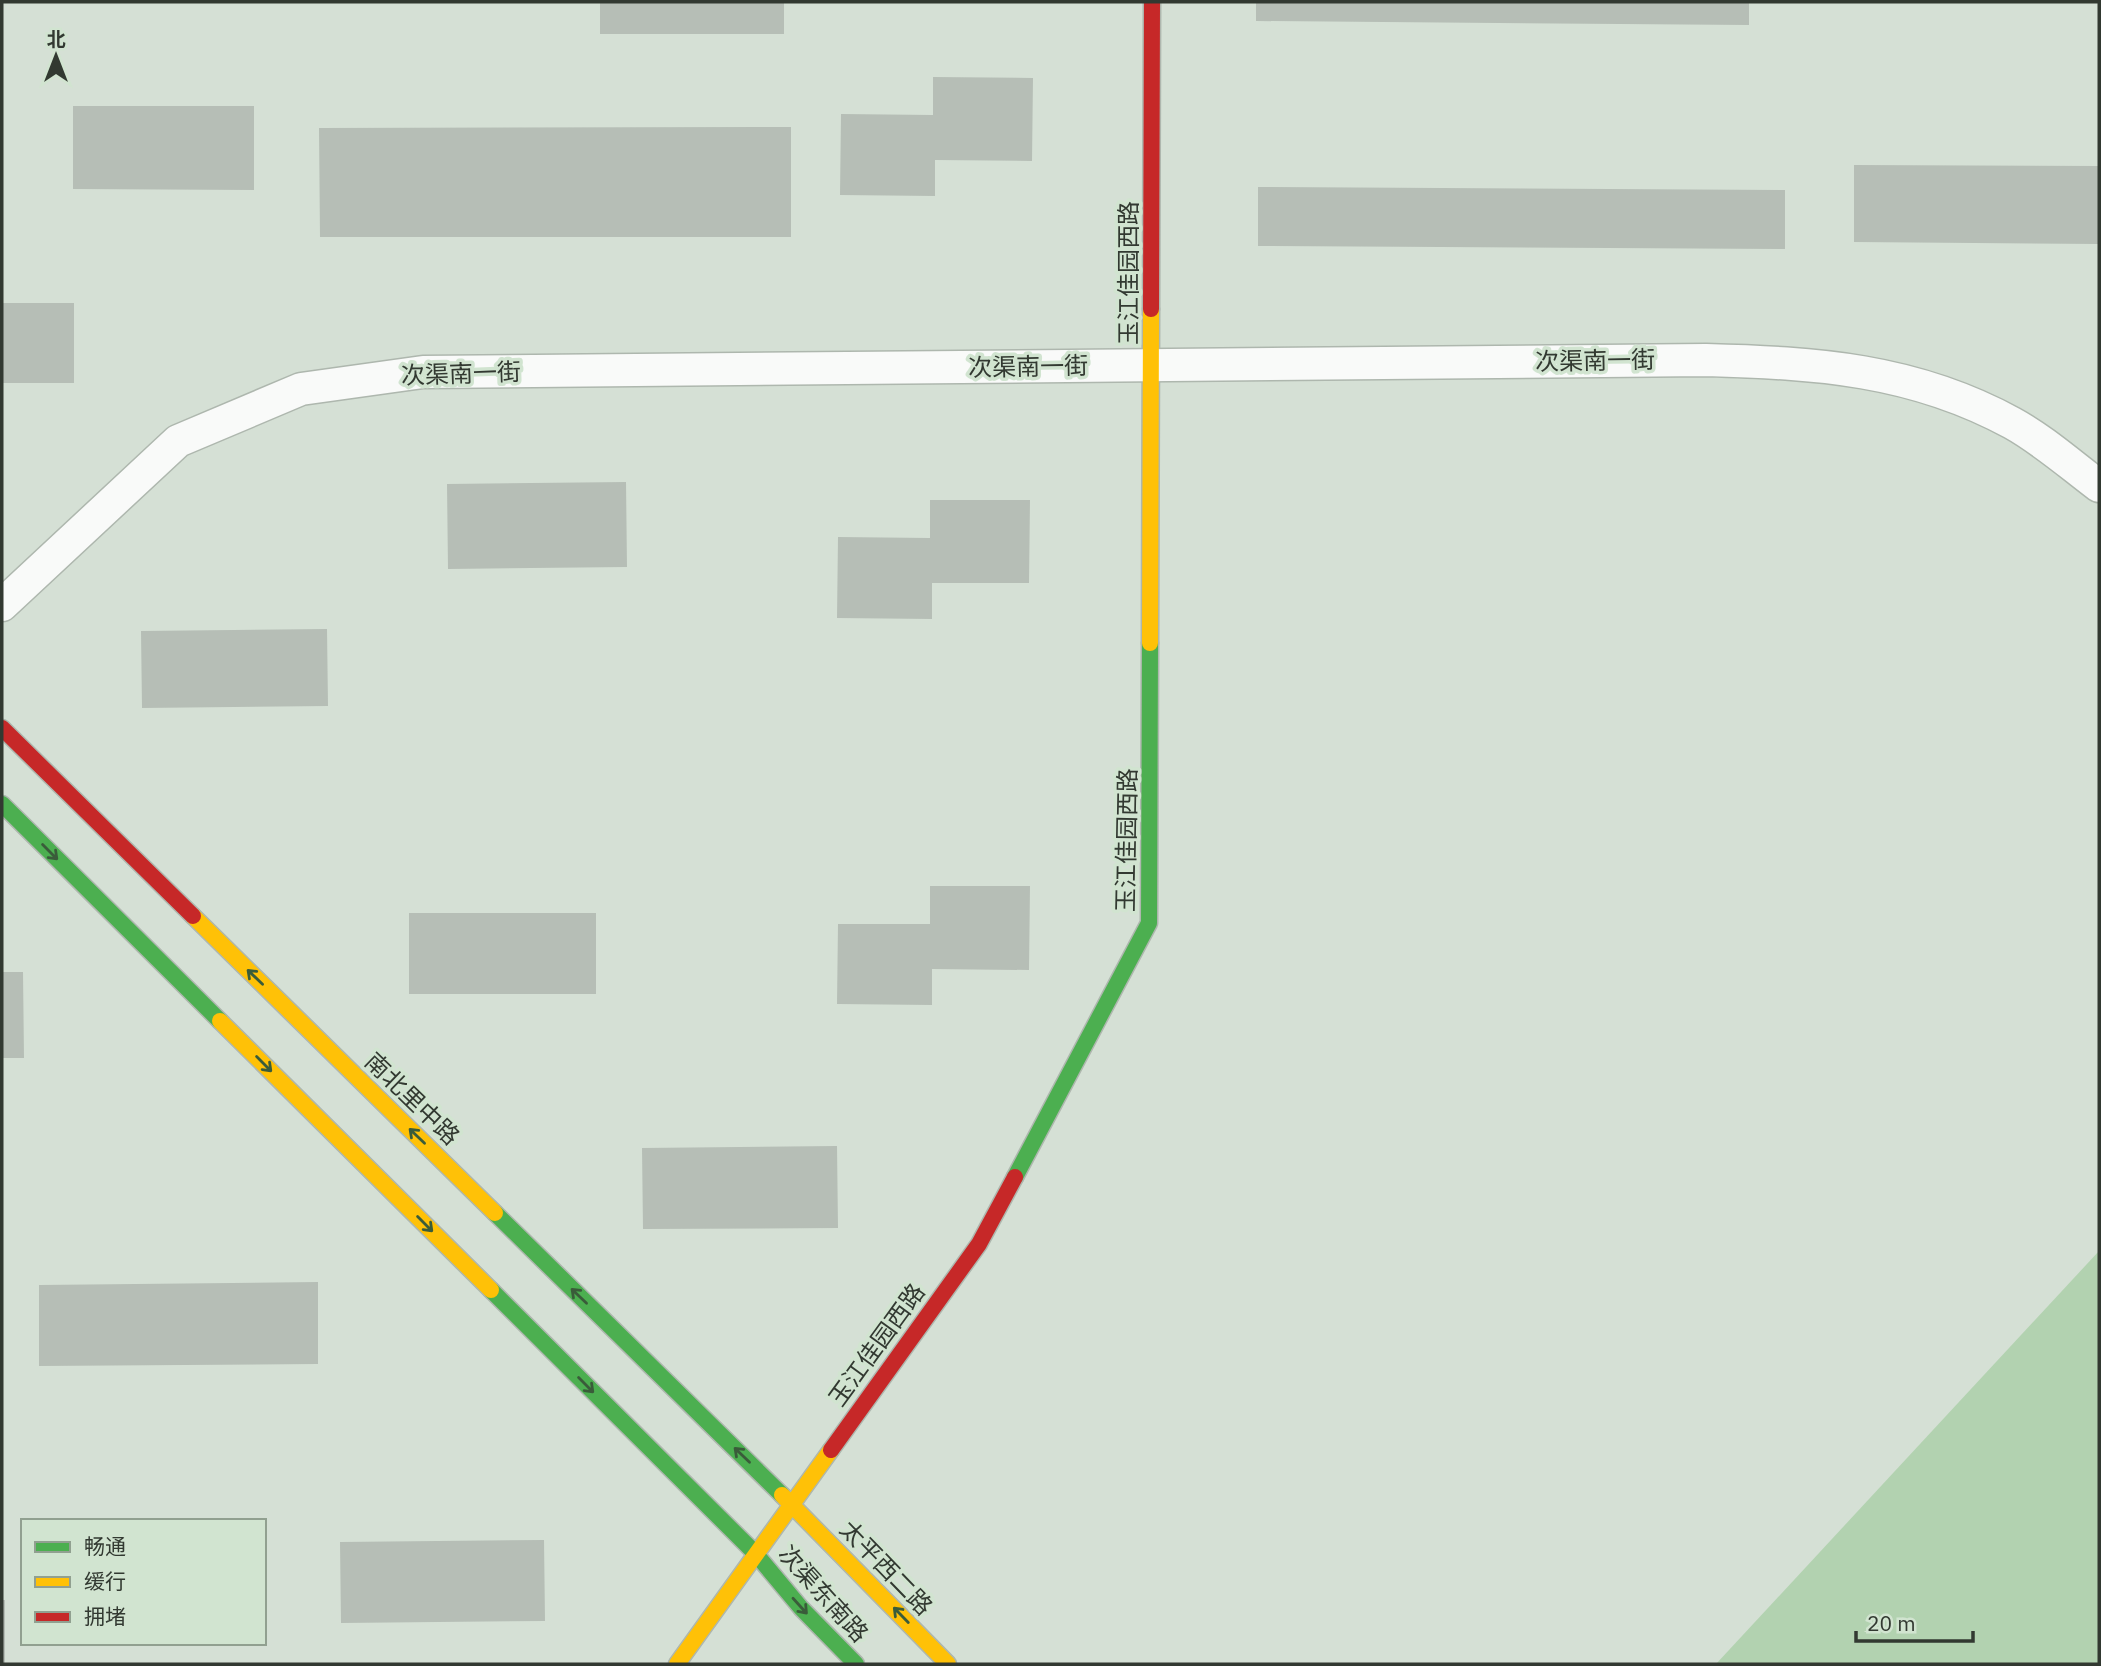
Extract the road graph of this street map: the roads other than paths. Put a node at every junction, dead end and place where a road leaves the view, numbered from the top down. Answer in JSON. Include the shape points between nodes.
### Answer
{"nodes":[{"id":1,"x":1152,"y":2,"type":"edge"},
{"id":2,"x":1152,"y":366,"type":"junction"},
{"id":3,"x":2099,"y":486,"type":"edge"},
{"id":4,"x":2,"y":604,"type":"edge"},
{"id":5,"x":2,"y":728,"type":"edge"},
{"id":6,"x":2,"y":804,"type":"edge"},
{"id":7,"x":790,"y":1503,"type":"junction"},
{"id":8,"x":756,"y":1554,"type":"junction"},
{"id":9,"x":677,"y":1664,"type":"edge"},
{"id":10,"x":856,"y":1664,"type":"edge"},
{"id":11,"x":948,"y":1664,"type":"edge"}],
"edges":[{"from":1,"to":2,"type":"street","name":"玉江佳园西路"},
{"from":2,"to":3,"type":"street","name":"次渠南一街","via":[[1692,360],[1807,363],[1923,384],[2013,424]]},
{"from":2,"to":4,"type":"street","name":"次渠南一街","via":[[423,372],[301,389],[178,441]]},
{"from":2,"to":7,"type":"street","name":"玉江佳园西路","via":[[1149,923],[979,1244]]},
{"from":7,"to":5,"type":"street","name":"南北里中路","one_way":true},
{"from":6,"to":8,"type":"street","one_way":true},
{"from":7,"to":8,"type":"street","name":"玉江佳园西路"},
{"from":11,"to":7,"type":"street","name":"太平西二路","one_way":true},
{"from":8,"to":9,"type":"street","name":"玉江佳园西路"},
{"from":8,"to":10,"type":"street","name":"次渠东南路","one_way":true}]}
